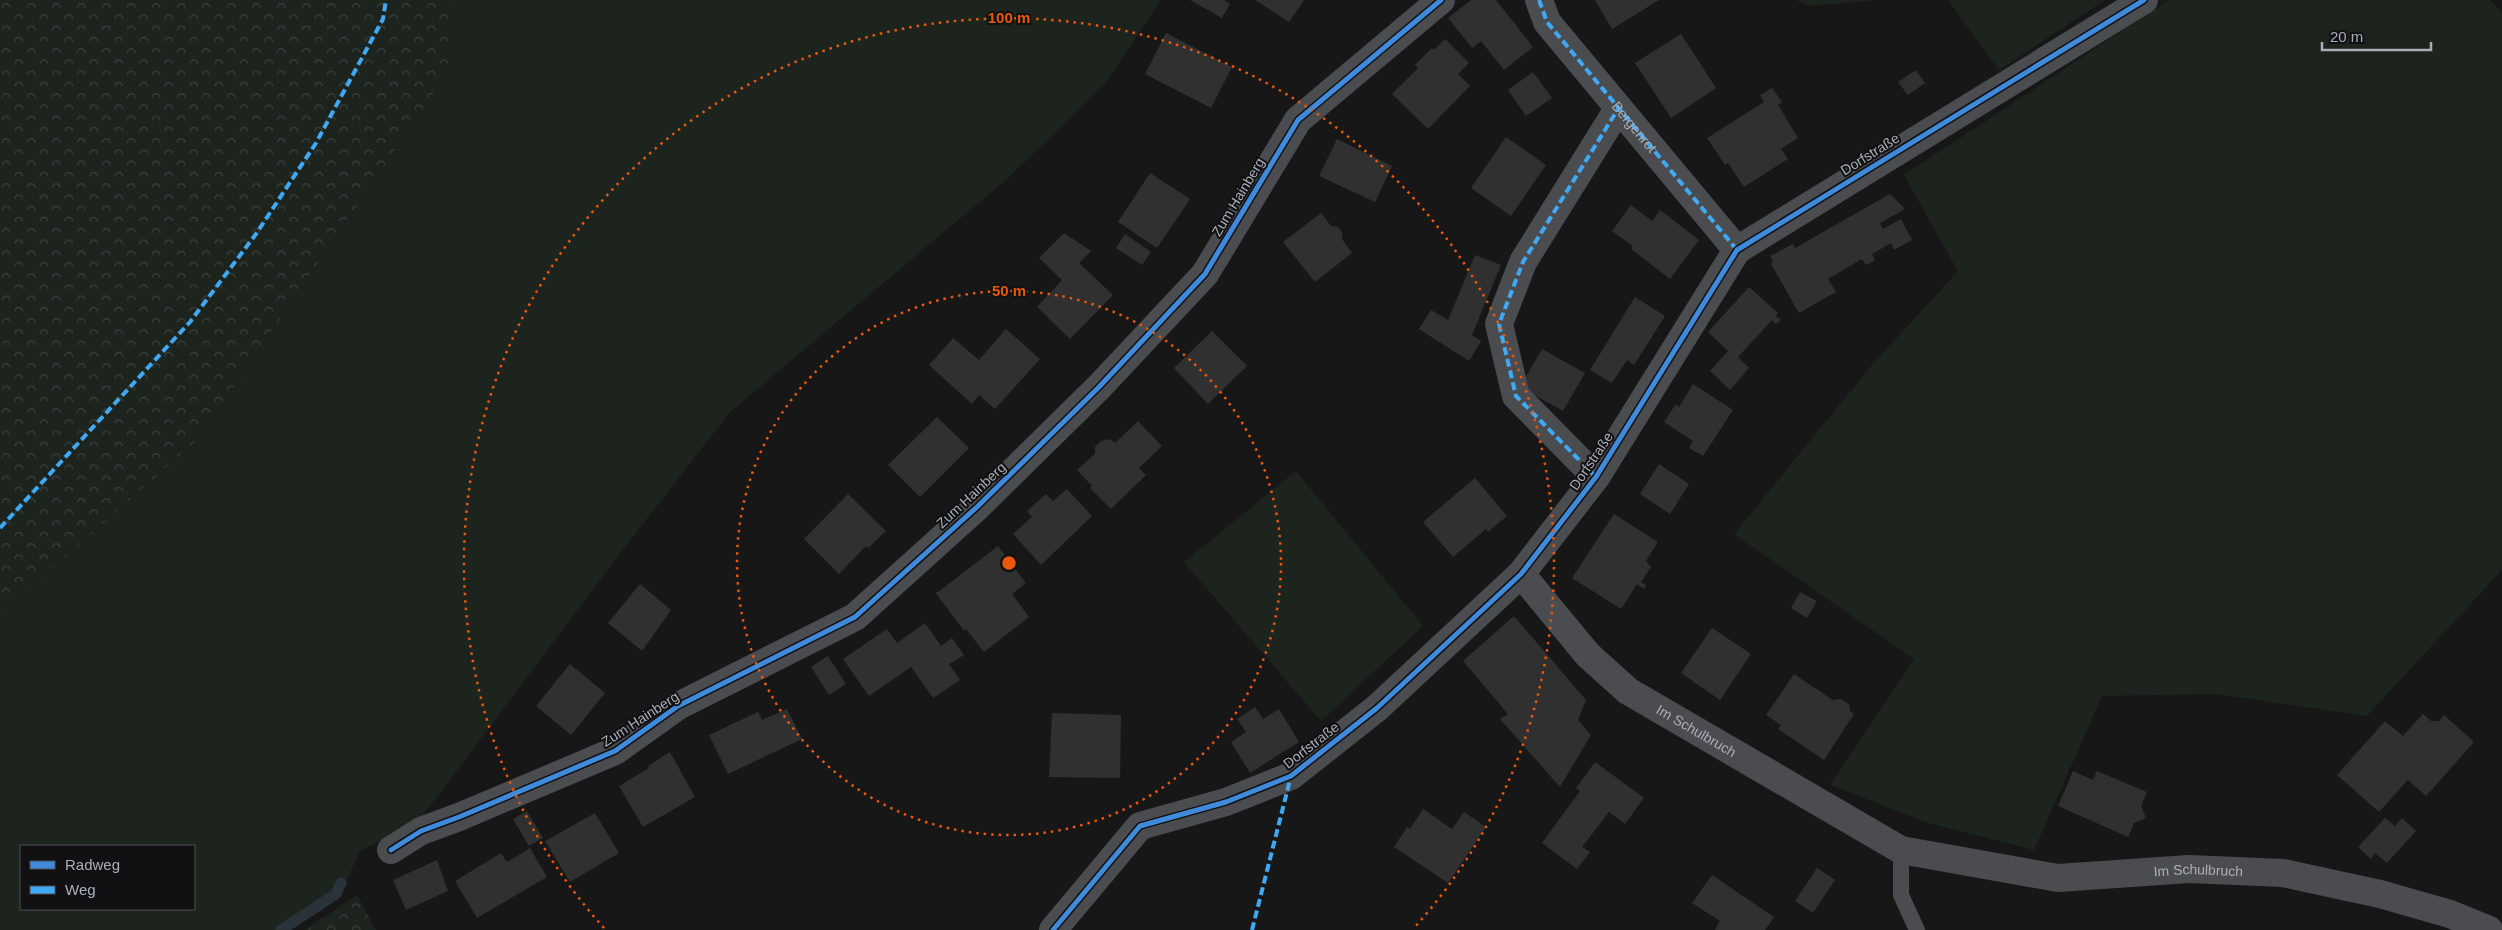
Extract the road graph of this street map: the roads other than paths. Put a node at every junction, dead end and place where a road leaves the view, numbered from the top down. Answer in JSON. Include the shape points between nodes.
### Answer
{"nodes":[{"id":1,"x":1441,"y":0,"type":"edge"},
{"id":2,"x":1539,"y":0,"type":"edge"},
{"id":3,"x":2144,"y":0,"type":"edge"},
{"id":4,"x":1618,"y":109,"type":"junction"},
{"id":5,"x":1737,"y":250,"type":"junction"},
{"id":6,"x":1596,"y":477,"type":"junction"},
{"id":7,"x":1521,"y":574,"type":"junction"},
{"id":8,"x":391,"y":850,"type":"dead end"},
{"id":9,"x":1902,"y":850,"type":"junction"},
{"id":10,"x":1053,"y":930,"type":"edge"},
{"id":11,"x":1917,"y":930,"type":"edge"},
{"id":12,"x":2489,"y":930,"type":"edge"}],
"edges":[{"from":1,"to":8,"type":"street","name":"Zum Hainberg","via":[[1298,120],[1205,274],[1099,387],[977,507],[855,617],[678,706],[615,751],[421,831]]},
{"from":2,"to":4,"type":"street","name":"Bergenrot","via":[[1547,22]]},
{"from":3,"to":5,"type":"street","name":"Dorfstraße"},
{"from":4,"to":5,"type":"street","name":"Bergenrot"},
{"from":4,"to":6,"type":"street","name":"Dorfstraße","via":[[1523,262],[1499,324],[1516,396]]},
{"from":5,"to":6,"type":"street","name":"Dorfstraße"},
{"from":6,"to":7,"type":"street","name":"Dorfstraße"},
{"from":7,"to":9,"type":"street","name":"Im Schulbruch","via":[[1588,655],[1628,691]]},
{"from":7,"to":10,"type":"street","name":"Dorfstraße","via":[[1377,708],[1291,776],[1226,802],[1140,826]]},
{"from":9,"to":11,"type":"lane","via":[[1901,895]]},
{"from":9,"to":12,"type":"street","name":"Im Schulbruch","via":[[2058,878],[2190,869],[2283,873],[2380,894],[2450,914]]}]}
